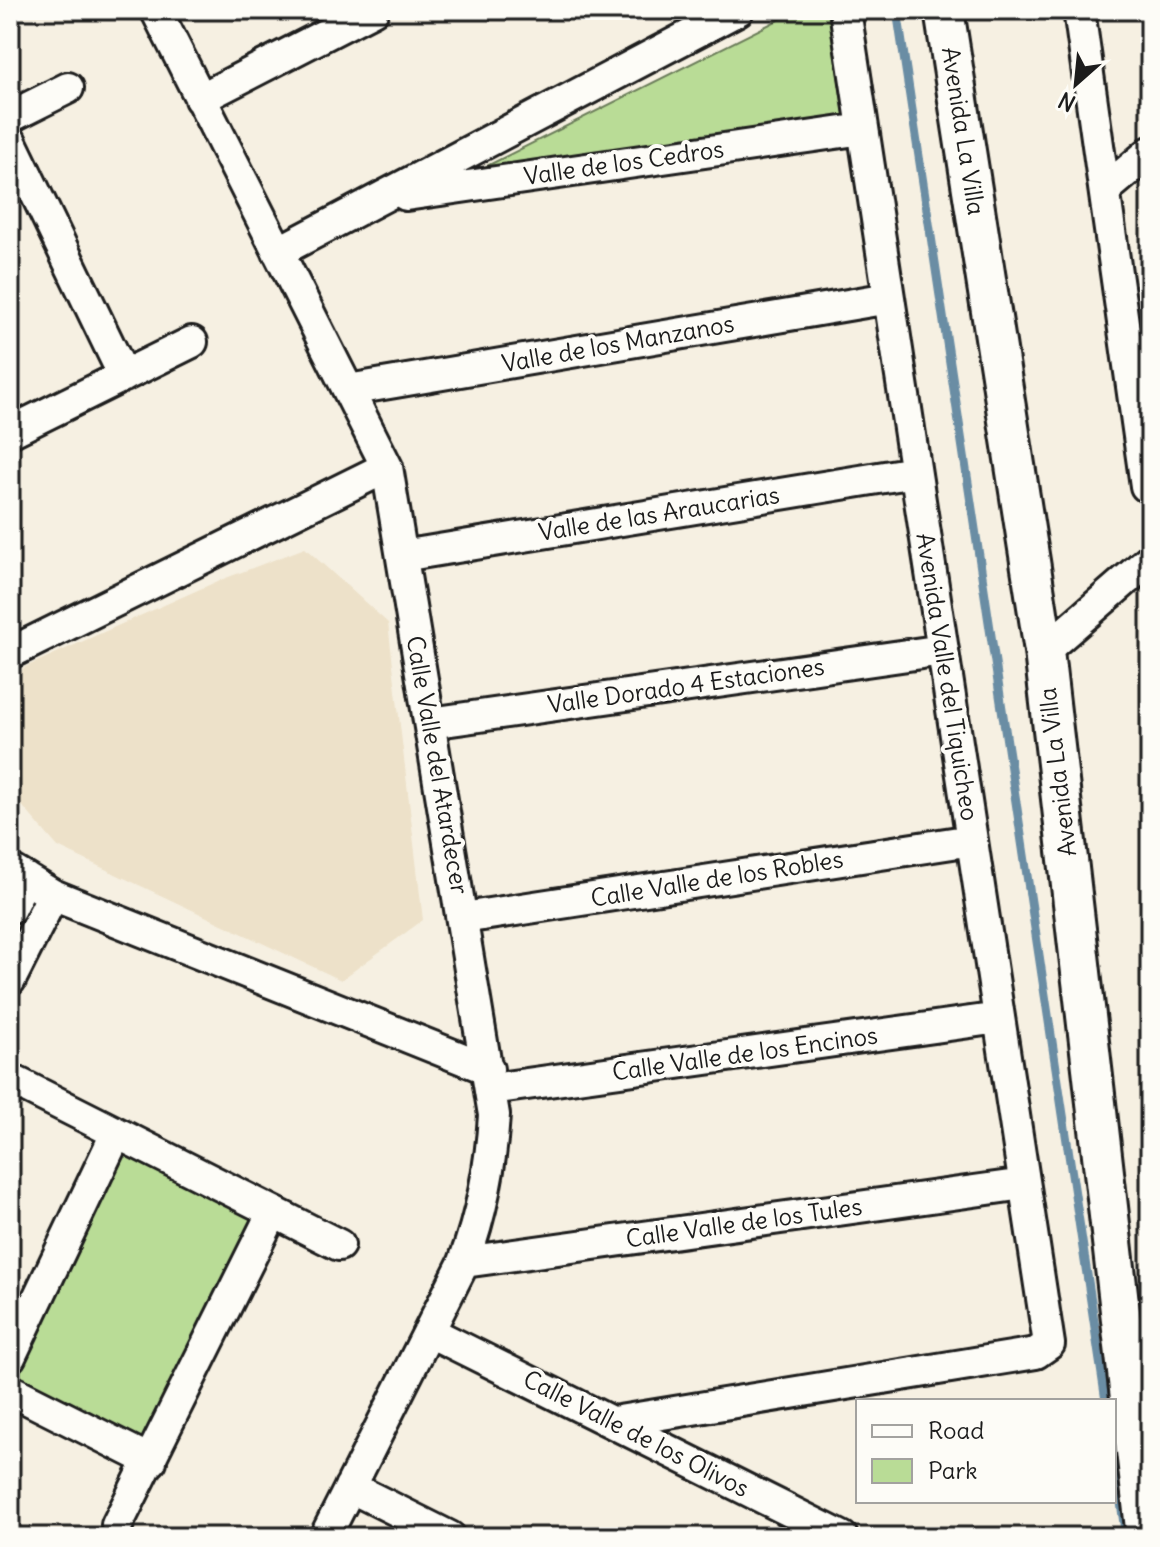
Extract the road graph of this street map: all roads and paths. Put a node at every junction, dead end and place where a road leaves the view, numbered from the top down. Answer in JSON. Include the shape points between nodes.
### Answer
{"nodes":[{"id":1,"x":156,"y":10,"type":"edge"},
{"id":2,"x":373,"y":10,"type":"edge"},
{"id":3,"x":738,"y":10,"type":"edge"},
{"id":4,"x":845,"y":10,"type":"edge"},
{"id":5,"x":944,"y":10,"type":"edge"},
{"id":6,"x":1079,"y":10,"type":"edge"},
{"id":7,"x":68,"y":88,"type":"dead end"},
{"id":8,"x":200,"y":99,"type":"junction"},
{"id":9,"x":10,"y":117,"type":"edge"},
{"id":10,"x":863,"y":129,"type":"junction"},
{"id":11,"x":10,"y":140,"type":"edge"},
{"id":12,"x":1150,"y":152,"type":"edge"},
{"id":13,"x":1105,"y":190,"type":"junction"},
{"id":14,"x":386,"y":198,"type":"junction"},
{"id":15,"x":278,"y":252,"type":"junction"},
{"id":16,"x":889,"y":298,"type":"junction"},
{"id":17,"x":192,"y":342,"type":"dead end"},
{"id":18,"x":124,"y":376,"type":"junction"},
{"id":19,"x":1142,"y":387,"type":"edge"},
{"id":20,"x":348,"y":390,"type":"junction"},
{"id":21,"x":10,"y":432,"type":"edge"},
{"id":22,"x":387,"y":467,"type":"junction"},
{"id":23,"x":915,"y":472,"type":"junction"},
{"id":24,"x":1146,"y":486,"type":"dead end"},
{"id":25,"x":402,"y":556,"type":"junction"},
{"id":26,"x":1150,"y":559,"type":"edge"},
{"id":27,"x":943,"y":650,"type":"junction"},
{"id":28,"x":1044,"y":651,"type":"junction"},
{"id":29,"x":10,"y":653,"type":"edge"},
{"id":30,"x":430,"y":723,"type":"junction"},
{"id":31,"x":972,"y":840,"type":"junction"},
{"id":32,"x":18,"y":874,"type":"edge"},
{"id":33,"x":53,"y":895,"type":"junction"},
{"id":34,"x":10,"y":908,"type":"edge"},
{"id":35,"x":463,"y":918,"type":"junction"},
{"id":36,"x":10,"y":980,"type":"edge"},
{"id":37,"x":999,"y":1018,"type":"junction"},
{"id":38,"x":10,"y":1079,"type":"edge"},
{"id":39,"x":489,"y":1079,"type":"junction"},
{"id":40,"x":116,"y":1134,"type":"junction"},
{"id":41,"x":1024,"y":1184,"type":"junction"},
{"id":42,"x":273,"y":1212,"type":"junction"},
{"id":43,"x":339,"y":1245,"type":"dead end"},
{"id":44,"x":464,"y":1262,"type":"junction"},
{"id":45,"x":430,"y":1332,"type":"junction"},
{"id":46,"x":10,"y":1357,"type":"edge"},
{"id":47,"x":10,"y":1390,"type":"edge"},
{"id":48,"x":613,"y":1422,"type":"junction"},
{"id":49,"x":151,"y":1461,"type":"junction"},
{"id":50,"x":350,"y":1487,"type":"junction"},
{"id":51,"x":117,"y":1525,"type":"dead end"},
{"id":52,"x":325,"y":1537,"type":"edge"},
{"id":53,"x":450,"y":1537,"type":"edge"},
{"id":54,"x":842,"y":1537,"type":"edge"},
{"id":55,"x":1146,"y":1537,"type":"edge"}],
"edges":[{"from":1,"to":8,"type":"street","name":"Calle Valle del Atardecer"},
{"from":2,"to":8,"type":"street"},
{"from":3,"to":14,"type":"street","name":"Valle de los Cedros"},
{"from":4,"to":10,"type":"street","name":"Avenida Valle del Tiquicheo"},
{"from":5,"to":28,"type":"street","name":"Avenida La Villa"},
{"from":6,"to":13,"type":"street"},
{"from":7,"to":9,"type":"street"},
{"from":8,"to":15,"type":"street","name":"Calle Valle del Atardecer"},
{"from":10,"to":14,"type":"street","name":"Valle de los Cedros"},
{"from":10,"to":16,"type":"street","name":"Avenida Valle del Tiquicheo"},
{"from":11,"to":18,"type":"street"},
{"from":12,"to":13,"type":"street"},
{"from":13,"to":19,"type":"street"},
{"from":14,"to":15,"type":"street","name":"Valle de los Cedros"},
{"from":15,"to":20,"type":"street","name":"Calle Valle del Atardecer"},
{"from":16,"to":20,"type":"street","name":"Valle de los Manzanos"},
{"from":16,"to":23,"type":"street","name":"Avenida Valle del Tiquicheo"},
{"from":17,"to":18,"type":"street"},
{"from":18,"to":21,"type":"street"},
{"from":19,"to":24,"type":"street"},
{"from":20,"to":22,"type":"street","name":"Calle Valle del Atardecer"},
{"from":22,"to":25,"type":"street","name":"Calle Valle del Atardecer"},
{"from":22,"to":29,"type":"street"},
{"from":23,"to":25,"type":"street","name":"Valle de las Araucarias"},
{"from":23,"to":27,"type":"street","name":"Avenida Valle del Tiquicheo"},
{"from":25,"to":30,"type":"street","name":"Calle Valle del Atardecer"},
{"from":26,"to":28,"type":"street"},
{"from":27,"to":30,"type":"street","name":"Valle Dorado 4 Estaciones"},
{"from":27,"to":31,"type":"street","name":"Avenida Valle del Tiquicheo"},
{"from":28,"to":55,"type":"street","name":"Avenida La Villa"},
{"from":30,"to":35,"type":"street","name":"Calle Valle del Atardecer"},
{"from":31,"to":35,"type":"street","name":"Calle Valle de los Robles"},
{"from":31,"to":37,"type":"street","name":"Avenida Valle del Tiquicheo"},
{"from":32,"to":33,"type":"street"},
{"from":32,"to":34,"type":"street"},
{"from":33,"to":36,"type":"street"},
{"from":33,"to":39,"type":"street"},
{"from":35,"to":39,"type":"street","name":"Calle Valle del Atardecer"},
{"from":37,"to":39,"type":"street","name":"Calle Valle de los Encinos"},
{"from":37,"to":41,"type":"street","name":"Avenida Valle del Tiquicheo"},
{"from":38,"to":40,"type":"street"},
{"from":39,"to":44,"type":"street","name":"Calle Valle del Atardecer","via":[[494,1115],[491,1166]]},
{"from":40,"to":42,"type":"street"},
{"from":40,"to":46,"type":"street"},
{"from":41,"to":44,"type":"street","name":"Calle Valle de los Tules"},
{"from":41,"to":48,"type":"street","name":"Avenida Valle del Tiquicheo","via":[[1049,1344],[1036,1353]]},
{"from":42,"to":43,"type":"street"},
{"from":42,"to":49,"type":"street"},
{"from":44,"to":45,"type":"street","name":"Calle Valle del Atardecer"},
{"from":45,"to":48,"type":"street","name":"Calle Valle de los Olivos"},
{"from":45,"to":50,"type":"street","name":"Calle Valle del Atardecer"},
{"from":47,"to":49,"type":"street"},
{"from":48,"to":54,"type":"street","name":"Calle Valle de los Olivos"},
{"from":49,"to":51,"type":"street"},
{"from":50,"to":52,"type":"street","name":"Calle Valle del Atardecer"},
{"from":50,"to":53,"type":"street"}]}
